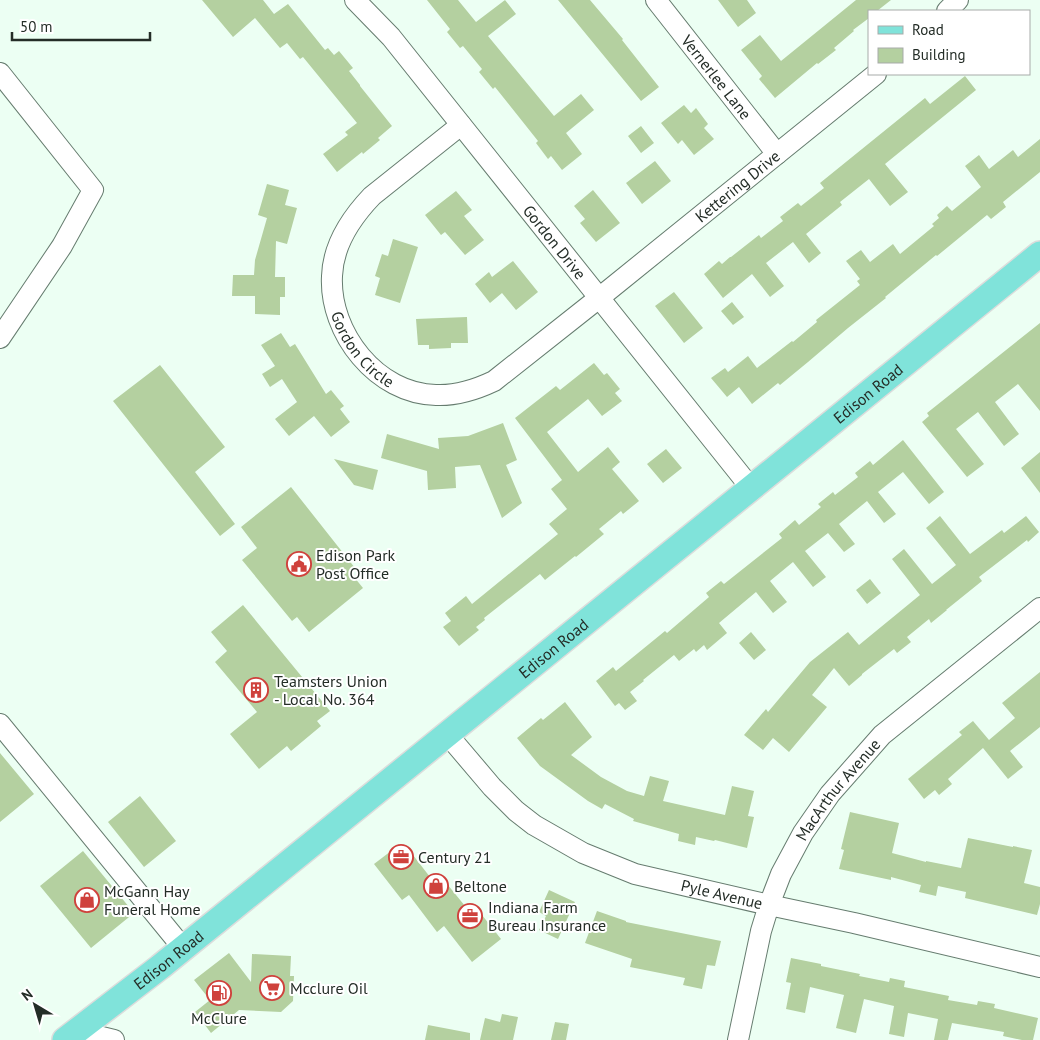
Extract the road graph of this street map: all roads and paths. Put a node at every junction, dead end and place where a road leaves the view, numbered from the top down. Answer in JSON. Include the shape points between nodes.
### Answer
{"nodes":[{"id":1,"x":355,"y":0,"type":"edge"},
{"id":2,"x":656,"y":0,"type":"edge"},
{"id":3,"x":0,"y":73,"type":"edge"},
{"id":4,"x":875,"y":75,"type":"edge"},
{"id":5,"x":461,"y":126,"type":"junction"},
{"id":6,"x":777,"y":154,"type":"junction"},
{"id":7,"x":1040,"y":254,"type":"edge"},
{"id":8,"x":599,"y":298,"type":"junction"},
{"id":9,"x":0,"y":338,"type":"edge"},
{"id":10,"x":751,"y":488,"type":"junction"},
{"id":11,"x":1040,"y":608,"type":"edge"},
{"id":12,"x":0,"y":724,"type":"edge"},
{"id":13,"x":447,"y":734,"type":"junction"},
{"id":14,"x":769,"y":905,"type":"junction"},
{"id":15,"x":183,"y":948,"type":"junction"},
{"id":16,"x":1040,"y":967,"type":"edge"},
{"id":17,"x":71,"y":1035,"type":"edge"},
{"id":18,"x":114,"y":1040,"type":"edge"},
{"id":19,"x":738,"y":1040,"type":"edge"}],
"edges":[{"from":1,"to":5,"type":"street","name":"Gordon Drive","via":[[392,37]]},
{"from":2,"to":6,"type":"street","name":"Vernerlee Lane"},
{"from":3,"to":9,"type":"street","via":[[93,190],[62,246]]},
{"from":4,"to":6,"type":"street","name":"Kettering Drive"},
{"from":5,"to":8,"type":"street","name":"Gordon Drive"},
{"from":5,"to":8,"type":"street","name":"Gordon Circle","via":[[372,196],[359,209],[343,235],[335,256],[333,299],[340,321],[362,359],[383,377],[414,392],[456,395],[494,381]]},
{"from":6,"to":8,"type":"street","name":"Kettering Drive"},
{"from":7,"to":10,"type":"main road","name":"Edison Road"},
{"from":8,"to":10,"type":"street","name":"Gordon Drive"},
{"from":10,"to":13,"type":"main road","name":"Edison Road"},
{"from":11,"to":14,"type":"street","name":"MacArthur Avenue","via":[[882,734],[830,794],[803,833]]},
{"from":12,"to":15,"type":"street"},
{"from":13,"to":14,"type":"street","name":"Pyle Avenue","via":[[516,810],[534,825],[583,853],[635,874]]},
{"from":13,"to":15,"type":"main road","name":"Edison Road"},
{"from":14,"to":16,"type":"street","name":"Pyle Avenue"},
{"from":14,"to":19,"type":"street","name":"MacArthur Avenue"},
{"from":15,"to":17,"type":"main road","name":"Edison Road"},
{"from":17,"to":18,"type":"street"}]}
